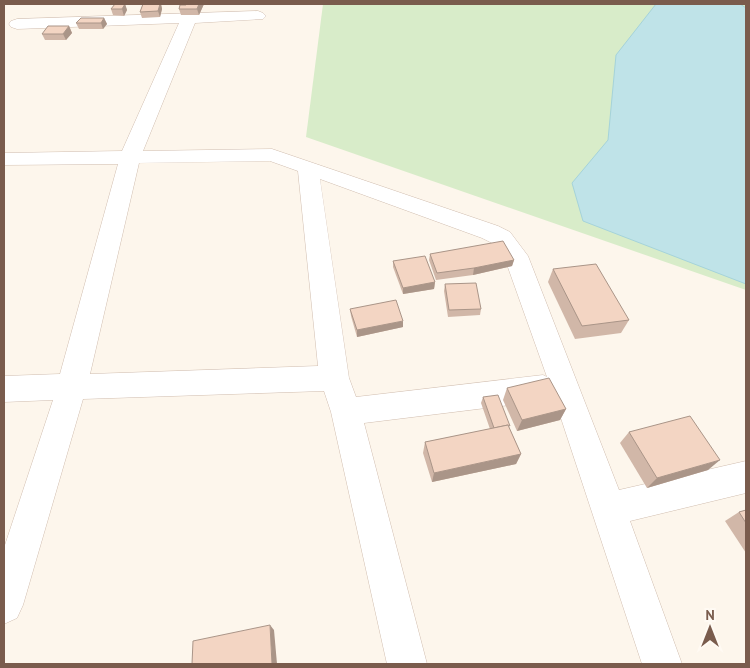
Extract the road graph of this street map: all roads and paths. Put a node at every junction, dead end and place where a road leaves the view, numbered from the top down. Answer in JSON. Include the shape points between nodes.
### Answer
{"nodes":[{"id":1,"x":28,"y":10,"type":"dead end"},
{"id":2,"x":258,"y":16,"type":"dead end"},
{"id":3,"x":189,"y":18,"type":"junction"},
{"id":4,"x":130,"y":157,"type":"junction"},
{"id":5,"x":4,"y":159,"type":"edge"},
{"id":6,"x":308,"y":168,"type":"junction"},
{"id":7,"x":334,"y":378,"type":"junction"},
{"id":8,"x":565,"y":385,"type":"junction"},
{"id":9,"x":72,"y":386,"type":"junction"},
{"id":10,"x":4,"y":388,"type":"edge"},
{"id":11,"x":346,"y":412,"type":"junction"},
{"id":12,"x":746,"y":477,"type":"edge"},
{"id":13,"x":610,"y":509,"type":"junction"},
{"id":14,"x":4,"y":605,"type":"edge"},
{"id":15,"x":407,"y":664,"type":"edge"},
{"id":16,"x":662,"y":664,"type":"edge"}],
"edges":[{"from":1,"to":3,"type":"street","via":[[13,29]]},
{"from":2,"to":3,"type":"street"},
{"from":3,"to":4,"type":"street"},
{"from":4,"to":5,"type":"street"},
{"from":4,"to":6,"type":"street","via":[[272,155]]},
{"from":4,"to":9,"type":"street"},
{"from":6,"to":7,"type":"street"},
{"from":6,"to":8,"type":"street","via":[[502,238],[516,256]]},
{"from":7,"to":9,"type":"street"},
{"from":7,"to":11,"type":"street"},
{"from":8,"to":11,"type":"street"},
{"from":8,"to":13,"type":"street"},
{"from":9,"to":10,"type":"street"},
{"from":9,"to":14,"type":"street"},
{"from":11,"to":15,"type":"street"},
{"from":12,"to":13,"type":"street"},
{"from":13,"to":16,"type":"street"}]}
